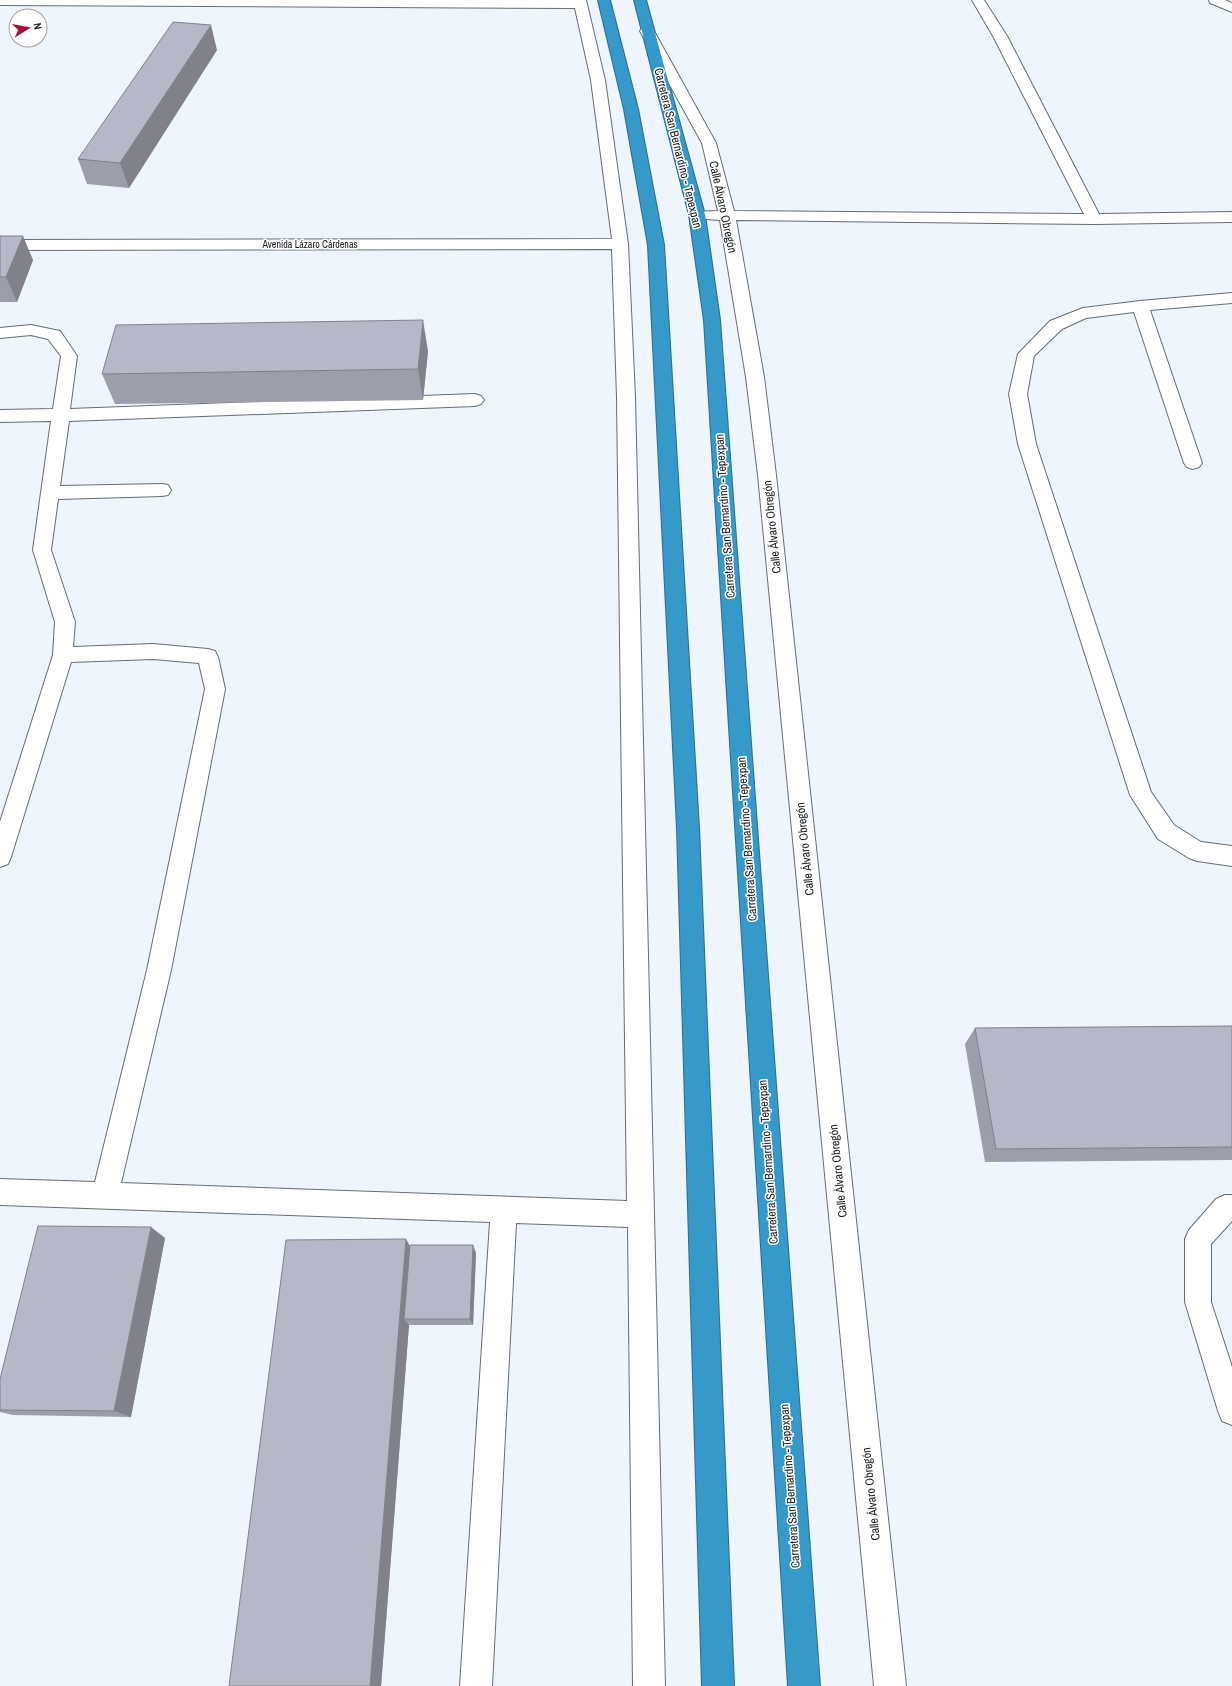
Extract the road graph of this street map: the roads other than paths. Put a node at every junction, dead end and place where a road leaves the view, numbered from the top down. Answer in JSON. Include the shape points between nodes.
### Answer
{"nodes":[{"id":1,"x":604,"y":0,"type":"edge"},
{"id":2,"x":640,"y":0,"type":"edge"},
{"id":3,"x":978,"y":0,"type":"edge"},
{"id":4,"x":1215,"y":0,"type":"edge"},
{"id":5,"x":0,"y":1,"type":"edge"},
{"id":6,"x":581,"y":2,"type":"edge"},
{"id":7,"x":1232,"y":8,"type":"edge"},
{"id":8,"x":647,"y":30,"type":"junction"},
{"id":9,"x":697,"y":215,"type":"junction"},
{"id":10,"x":727,"y":215,"type":"junction"},
{"id":11,"x":1232,"y":216,"type":"edge"},
{"id":12,"x":1094,"y":219,"type":"junction"},
{"id":13,"x":620,"y":244,"type":"junction"},
{"id":14,"x":0,"y":245,"type":"edge"},
{"id":15,"x":1232,"y":298,"type":"edge"},
{"id":16,"x":1140,"y":306,"type":"junction"},
{"id":17,"x":0,"y":333,"type":"edge"},
{"id":18,"x":475,"y":400,"type":"dead end"},
{"id":19,"x":62,"y":415,"type":"junction"},
{"id":20,"x":0,"y":416,"type":"edge"},
{"id":21,"x":1193,"y":463,"type":"dead end"},
{"id":22,"x":162,"y":490,"type":"dead end"},
{"id":23,"x":50,"y":493,"type":"junction"},
{"id":24,"x":63,"y":655,"type":"junction"},
{"id":25,"x":1232,"y":856,"type":"edge"},
{"id":26,"x":0,"y":857,"type":"edge"},
{"id":27,"x":0,"y":1192,"type":"edge"},
{"id":28,"x":105,"y":1196,"type":"junction"},
{"id":29,"x":1232,"y":1208,"type":"edge"},
{"id":30,"x":504,"y":1209,"type":"junction"},
{"id":31,"x":640,"y":1214,"type":"junction"},
{"id":32,"x":1232,"y":1411,"type":"edge"},
{"id":33,"x":476,"y":1686,"type":"edge"},
{"id":34,"x":649,"y":1686,"type":"edge"},
{"id":35,"x":718,"y":1686,"type":"edge"},
{"id":36,"x":804,"y":1686,"type":"edge"},
{"id":37,"x":890,"y":1686,"type":"edge"}],
"edges":[{"from":1,"to":35,"type":"highway","via":[[631,109],[656,245],[688,828]]},
{"from":2,"to":8,"type":"highway","name":"Carretera San Bernardino - Tepexpan"},
{"from":3,"to":12,"type":"street","via":[[1000,36]]},
{"from":4,"to":7,"type":"street"},
{"from":5,"to":6,"type":"street"},
{"from":6,"to":13,"type":"street","via":[[598,80]]},
{"from":8,"to":9,"type":"highway","name":"Carretera San Bernardino - Tepexpan"},
{"from":8,"to":10,"type":"street","name":"Calle Álvaro Obregón","via":[[708,143]]},
{"from":9,"to":10,"type":"street"},
{"from":9,"to":36,"type":"highway","name":"Carretera San Bernardino - Tepexpan","via":[[712,320]]},
{"from":10,"to":12,"type":"street"},
{"from":10,"to":37,"type":"street","name":"Calle Álvaro Obregón","via":[[755,377],[766,468]]},
{"from":11,"to":12,"type":"street"},
{"from":13,"to":14,"type":"street","name":"Avenida Lázaro Cárdenas"},
{"from":13,"to":31,"type":"street","via":[[626,405]]},
{"from":15,"to":16,"type":"street"},
{"from":16,"to":21,"type":"street"},
{"from":16,"to":25,"type":"street","via":[[1083,313],[1056,325],[1026,354],[1018,394],[1027,444],[1141,795],[1166,832],[1197,850]]},
{"from":17,"to":19,"type":"street","via":[[31,330],[54,335],[58,340],[69,356]]},
{"from":18,"to":19,"type":"street"},
{"from":19,"to":20,"type":"street"},
{"from":19,"to":23,"type":"street"},
{"from":22,"to":23,"type":"street"},
{"from":23,"to":24,"type":"street","via":[[42,550],[65,622]]},
{"from":24,"to":26,"type":"street"},
{"from":24,"to":28,"type":"street","via":[[141,651],[187,653],[208,657],[215,689],[159,970]]},
{"from":27,"to":28,"type":"street"},
{"from":28,"to":30,"type":"street"},
{"from":29,"to":32,"type":"street","via":[[1225,1208],[1198,1239],[1198,1302]]},
{"from":30,"to":31,"type":"street"},
{"from":30,"to":33,"type":"street"},
{"from":31,"to":34,"type":"street"}]}
